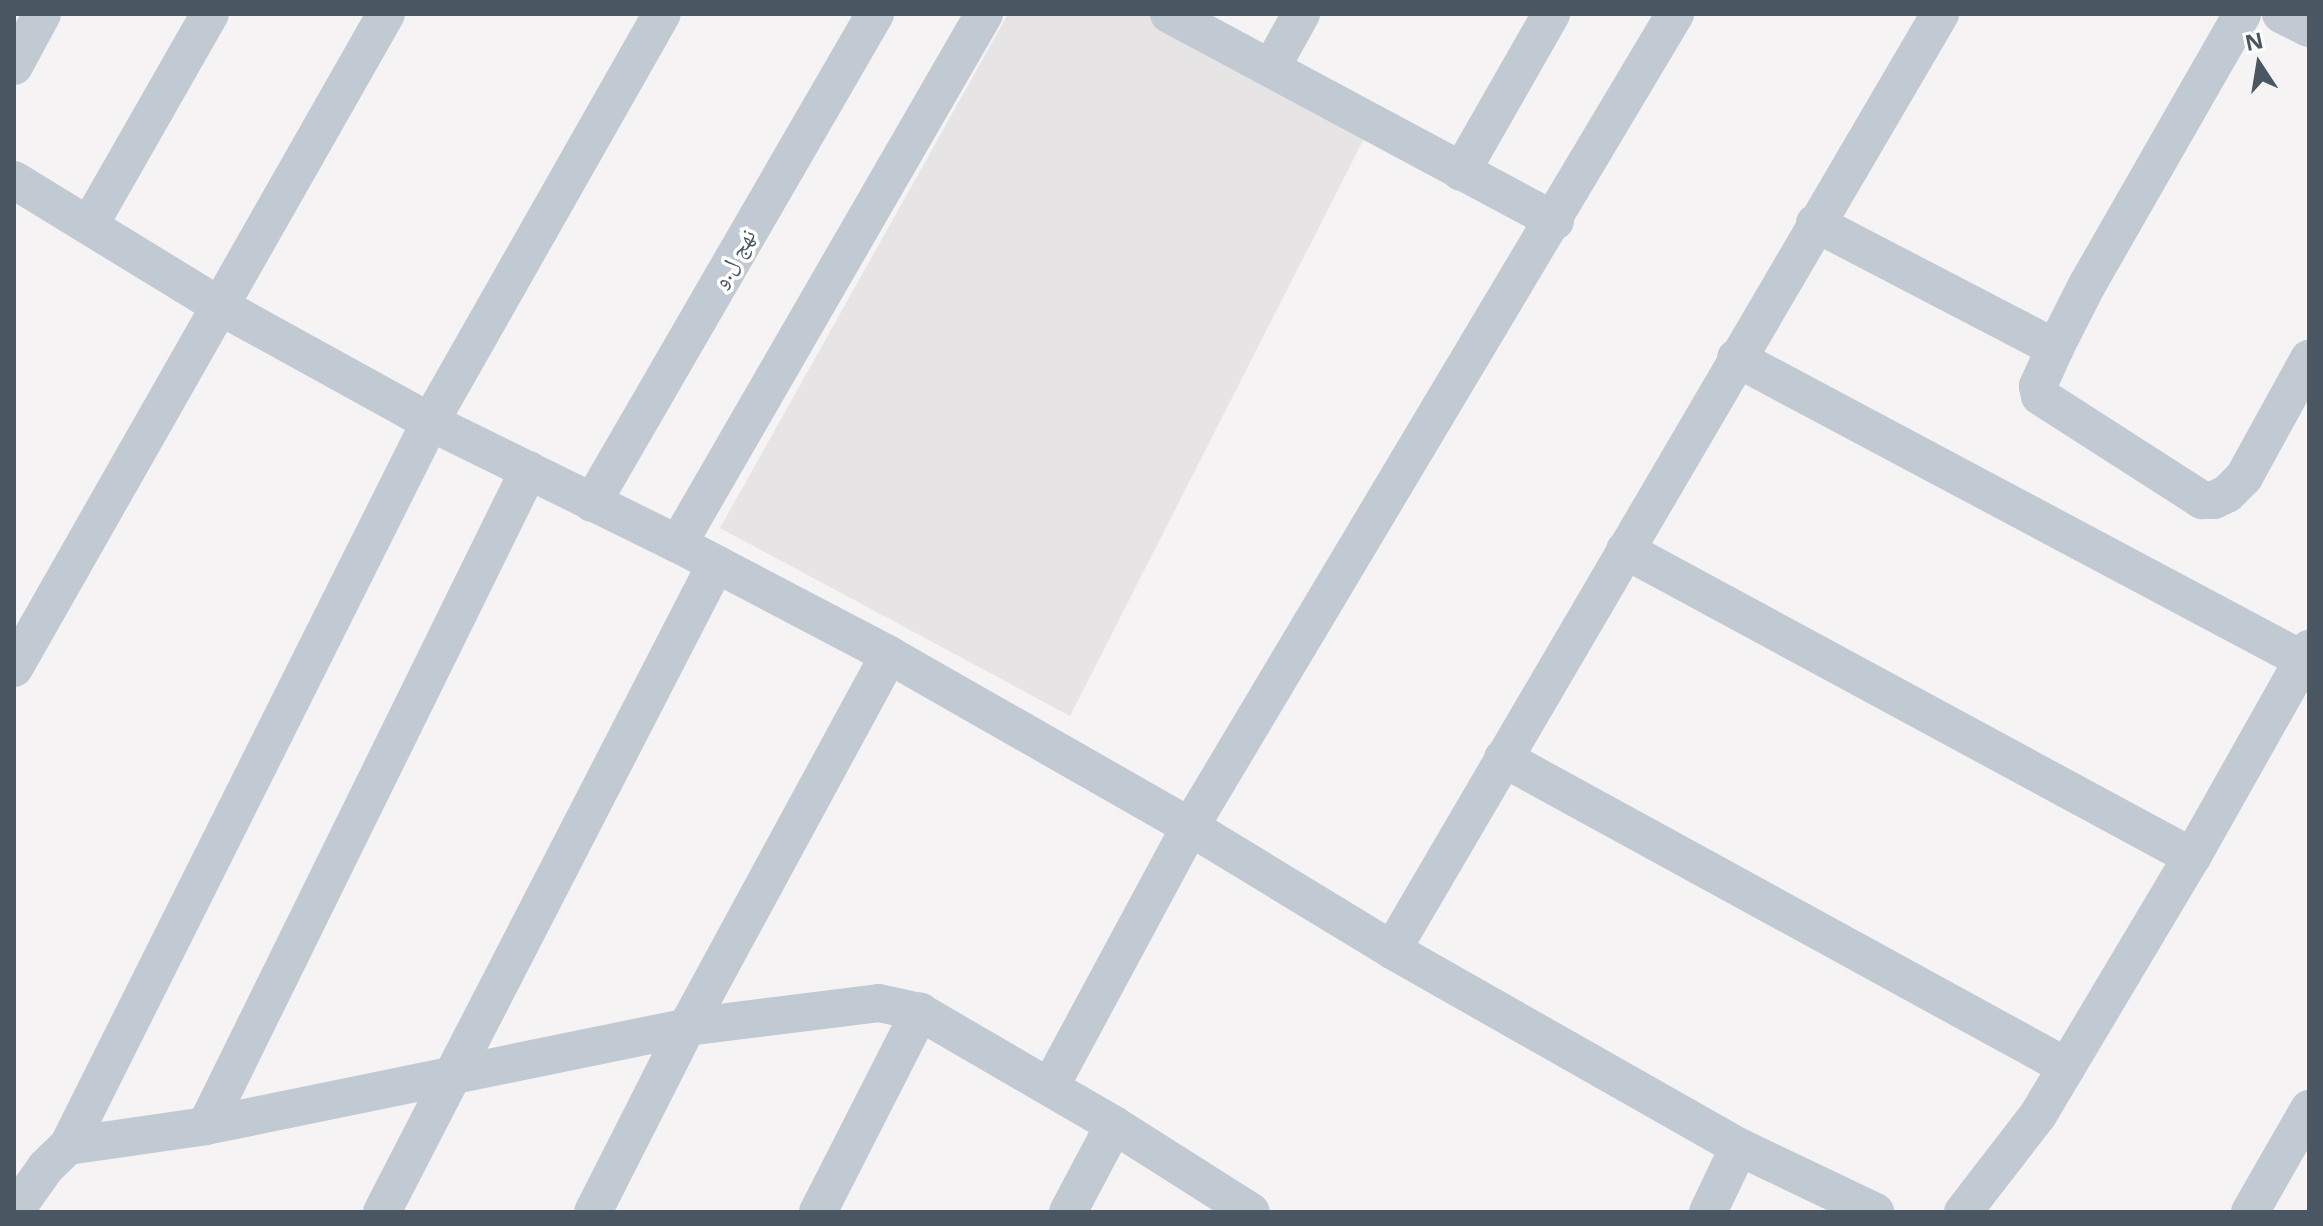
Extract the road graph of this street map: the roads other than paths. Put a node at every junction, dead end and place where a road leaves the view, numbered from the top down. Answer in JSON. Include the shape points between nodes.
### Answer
{"nodes":[{"id":1,"x":42,"y":14,"type":"edge"},
{"id":2,"x":210,"y":14,"type":"edge"},
{"id":3,"x":386,"y":14,"type":"edge"},
{"id":4,"x":662,"y":14,"type":"edge"},
{"id":5,"x":875,"y":14,"type":"edge"},
{"id":6,"x":984,"y":14,"type":"edge"},
{"id":7,"x":1169,"y":14,"type":"edge"},
{"id":8,"x":1301,"y":14,"type":"edge"},
{"id":9,"x":1551,"y":14,"type":"edge"},
{"id":10,"x":1675,"y":14,"type":"edge"},
{"id":11,"x":1940,"y":14,"type":"edge"},
{"id":12,"x":2242,"y":14,"type":"edge"},
{"id":13,"x":2281,"y":14,"type":"edge"},
{"id":14,"x":2309,"y":28,"type":"edge"},
{"id":15,"x":14,"y":66,"type":"edge"},
{"id":16,"x":1271,"y":68,"type":"junction"},
{"id":17,"x":1461,"y":172,"type":"junction"},
{"id":18,"x":14,"y":180,"type":"edge"},
{"id":19,"x":1555,"y":221,"type":"junction"},
{"id":20,"x":1815,"y":223,"type":"junction"},
{"id":21,"x":90,"y":224,"type":"junction"},
{"id":22,"x":218,"y":305,"type":"junction"},
{"id":23,"x":2055,"y":348,"type":"junction"},
{"id":24,"x":1736,"y":358,"type":"junction"},
{"id":25,"x":2309,"y":359,"type":"edge"},
{"id":26,"x":430,"y":422,"type":"junction"},
{"id":27,"x":529,"y":470,"type":"junction"},
{"id":28,"x":592,"y":503,"type":"junction"},
{"id":29,"x":678,"y":544,"type":"junction"},
{"id":30,"x":1625,"y":550,"type":"junction"},
{"id":31,"x":716,"y":564,"type":"junction"},
{"id":32,"x":2306,"y":654,"type":"edge"},
{"id":33,"x":889,"y":655,"type":"junction"},
{"id":34,"x":14,"y":668,"type":"edge"},
{"id":35,"x":1503,"y":758,"type":"junction"},
{"id":36,"x":1190,"y":827,"type":"junction"},
{"id":37,"x":2192,"y":857,"type":"junction"},
{"id":38,"x":1392,"y":950,"type":"junction"},
{"id":39,"x":920,"y":1012,"type":"junction"},
{"id":40,"x":687,"y":1027,"type":"junction"},
{"id":41,"x":2067,"y":1067,"type":"junction"},
{"id":42,"x":456,"y":1072,"type":"junction"},
{"id":43,"x":1050,"y":1087,"type":"junction"},
{"id":44,"x":2309,"y":1109,"type":"edge"},
{"id":45,"x":1114,"y":1125,"type":"junction"},
{"id":46,"x":206,"y":1126,"type":"junction"},
{"id":47,"x":68,"y":1146,"type":"junction"},
{"id":48,"x":1739,"y":1147,"type":"junction"},
{"id":49,"x":14,"y":1212,"type":"edge"},
{"id":50,"x":382,"y":1212,"type":"edge"},
{"id":51,"x":593,"y":1212,"type":"edge"},
{"id":52,"x":818,"y":1212,"type":"edge"},
{"id":53,"x":1068,"y":1212,"type":"edge"},
{"id":54,"x":1251,"y":1212,"type":"edge"},
{"id":55,"x":1708,"y":1212,"type":"edge"},
{"id":56,"x":1875,"y":1212,"type":"edge"},
{"id":57,"x":1963,"y":1212,"type":"edge"},
{"id":58,"x":2250,"y":1212,"type":"edge"}],
"edges":[{"from":1,"to":15,"type":"street"},
{"from":2,"to":21,"type":"street"},
{"from":3,"to":22,"type":"street"},
{"from":4,"to":26,"type":"street"},
{"from":5,"to":28,"type":"street","name":"نهج ل.و"},
{"from":6,"to":29,"type":"street"},
{"from":7,"to":16,"type":"street"},
{"from":8,"to":16,"type":"street"},
{"from":9,"to":17,"type":"street"},
{"from":10,"to":19,"type":"street"},
{"from":11,"to":20,"type":"street"},
{"from":12,"to":23,"type":"street"},
{"from":13,"to":14,"type":"street"},
{"from":16,"to":17,"type":"street"},
{"from":17,"to":19,"type":"street"},
{"from":18,"to":21,"type":"street"},
{"from":19,"to":36,"type":"street"},
{"from":20,"to":23,"type":"street"},
{"from":20,"to":24,"type":"street"},
{"from":21,"to":22,"type":"street"},
{"from":22,"to":26,"type":"street"},
{"from":22,"to":34,"type":"street"},
{"from":23,"to":25,"type":"street","via":[[2038,386],[2040,396],[2202,500],[2227,494],[2244,477]]},
{"from":24,"to":30,"type":"street"},
{"from":24,"to":32,"type":"street"},
{"from":26,"to":27,"type":"street"},
{"from":26,"to":47,"type":"street"},
{"from":27,"to":28,"type":"street"},
{"from":27,"to":46,"type":"street"},
{"from":28,"to":29,"type":"street"},
{"from":29,"to":31,"type":"street"},
{"from":30,"to":35,"type":"street"},
{"from":30,"to":37,"type":"street"},
{"from":31,"to":33,"type":"street"},
{"from":31,"to":42,"type":"street"},
{"from":32,"to":37,"type":"street"},
{"from":33,"to":36,"type":"street"},
{"from":33,"to":40,"type":"street"},
{"from":35,"to":38,"type":"street"},
{"from":35,"to":41,"type":"street"},
{"from":36,"to":38,"type":"street"},
{"from":36,"to":43,"type":"street"},
{"from":37,"to":41,"type":"street"},
{"from":38,"to":48,"type":"street"},
{"from":39,"to":40,"type":"street","via":[[879,1003]]},
{"from":39,"to":43,"type":"street"},
{"from":39,"to":52,"type":"street"},
{"from":40,"to":42,"type":"street"},
{"from":40,"to":51,"type":"street"},
{"from":41,"to":57,"type":"street","via":[[2038,1115]]},
{"from":42,"to":46,"type":"street"},
{"from":42,"to":50,"type":"street"},
{"from":43,"to":45,"type":"street"},
{"from":44,"to":58,"type":"street"},
{"from":45,"to":53,"type":"street"},
{"from":45,"to":54,"type":"street"},
{"from":46,"to":47,"type":"street"},
{"from":47,"to":49,"type":"street"},
{"from":48,"to":55,"type":"street"},
{"from":48,"to":56,"type":"street"}]}
